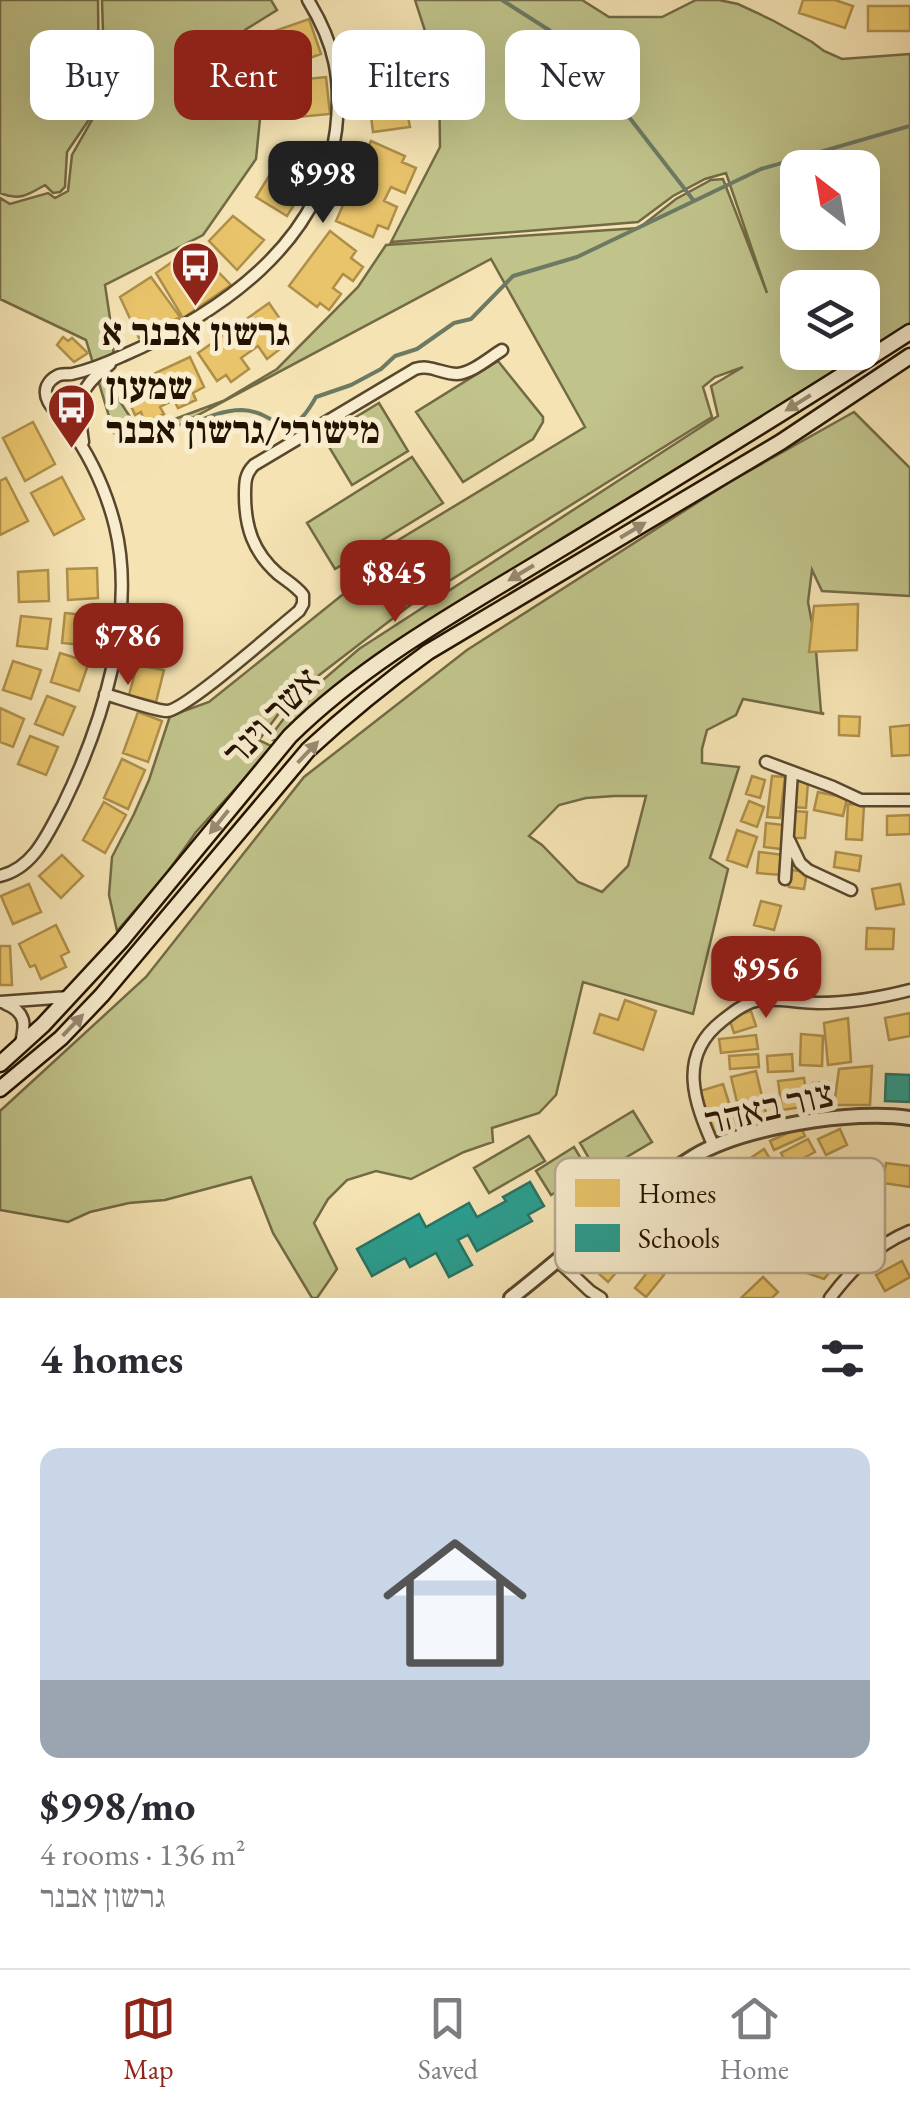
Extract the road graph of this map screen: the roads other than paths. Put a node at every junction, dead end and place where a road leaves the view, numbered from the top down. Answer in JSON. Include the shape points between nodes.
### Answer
{"nodes":[{"id":1,"x":308,"y":0,"type":"edge"},
{"id":2,"x":910,"y":332,"type":"edge"},
{"id":3,"x":502,"y":350,"type":"dead end"},
{"id":4,"x":910,"y":356,"type":"edge"},
{"id":5,"x":119,"y":358,"type":"junction"},
{"id":6,"x":69,"y":375,"type":"junction"},
{"id":7,"x":81,"y":400,"type":"junction"},
{"id":8,"x":57,"y":410,"type":"junction"},
{"id":9,"x":84,"y":448,"type":"junction"},
{"id":10,"x":106,"y":694,"type":"junction"},
{"id":11,"x":766,"y":762,"type":"dead end"},
{"id":12,"x":792,"y":772,"type":"junction"},
{"id":13,"x":910,"y":800,"type":"edge"},
{"id":14,"x":788,"y":837,"type":"junction"},
{"id":15,"x":0,"y":876,"type":"edge"},
{"id":16,"x":785,"y":879,"type":"dead end"},
{"id":17,"x":851,"y":890,"type":"dead end"},
{"id":18,"x":910,"y":990,"type":"edge"},
{"id":19,"x":70,"y":997,"type":"junction"},
{"id":20,"x":0,"y":1002,"type":"edge"},
{"id":21,"x":19,"y":1048,"type":"junction"},
{"id":22,"x":0,"y":1064,"type":"edge"},
{"id":23,"x":0,"y":1089,"type":"edge"},
{"id":24,"x":910,"y":1118,"type":"edge"},
{"id":25,"x":714,"y":1147,"type":"junction"},
{"id":26,"x":691,"y":1158,"type":"edge"},
{"id":27,"x":910,"y":1232,"type":"edge"},
{"id":28,"x":885,"y":1245,"type":"edge"},
{"id":29,"x":555,"y":1262,"type":"edge"},
{"id":30,"x":571,"y":1273,"type":"edge"},
{"id":31,"x":849,"y":1273,"type":"edge"},
{"id":32,"x":511,"y":1298,"type":"edge"},
{"id":33,"x":601,"y":1298,"type":"edge"},
{"id":34,"x":830,"y":1298,"type":"edge"}],
"edges":[{"from":1,"to":5,"type":"street","via":[[330,42],[338,88],[333,153],[316,198],[280,248],[232,296]]},
{"from":2,"to":19,"type":"main road","name":"אשר וינר","one_way":true,"via":[[336,692],[290,736]]},
{"from":3,"to":10,"type":"street","via":[[458,374],[415,369],[254,464],[245,480],[248,530],[266,562],[302,595],[300,611],[177,708]]},
{"from":23,"to":4,"type":"main road","name":"אשר וינר","one_way":true,"via":[[102,995],[308,750],[373,693],[428,652],[781,442]]},
{"from":5,"to":6,"type":"street"},
{"from":5,"to":7,"type":"street"},
{"from":6,"to":7,"type":"street","via":[[78,381]]},
{"from":6,"to":8,"type":"street","via":[[47,386],[47,400]]},
{"from":7,"to":8,"type":"street","via":[[68,411]]},
{"from":7,"to":9,"type":"street"},
{"from":8,"to":9,"type":"street"},
{"from":9,"to":10,"type":"street","via":[[111,512],[120,555],[118,630]]},
{"from":10,"to":15,"type":"street","via":[[42,845]]},
{"from":11,"to":12,"type":"street"},
{"from":12,"to":13,"type":"street","via":[[861,800]]},
{"from":12,"to":14,"type":"street"},
{"from":14,"to":16,"type":"street"},
{"from":14,"to":17,"type":"street","via":[[808,870]]},
{"from":18,"to":25,"type":"street","via":[[861,1002],[756,1002],[715,1026],[701,1042],[693,1081]]},
{"from":19,"to":20,"type":"street"},
{"from":19,"to":21,"type":"main road","name":"אשר וינר"},
{"from":20,"to":21,"type":"street","via":[[24,1018]]},
{"from":21,"to":22,"type":"main road","name":"אשר וינר"},
{"from":24,"to":25,"type":"street","name":"צור באהר","via":[[821,1118]]},
{"from":25,"to":26,"type":"street","name":"צור באהר"},
{"from":27,"to":28,"type":"street"},
{"from":29,"to":32,"type":"street","name":"צור באהר"},
{"from":30,"to":33,"type":"street"},
{"from":31,"to":34,"type":"street"}]}
